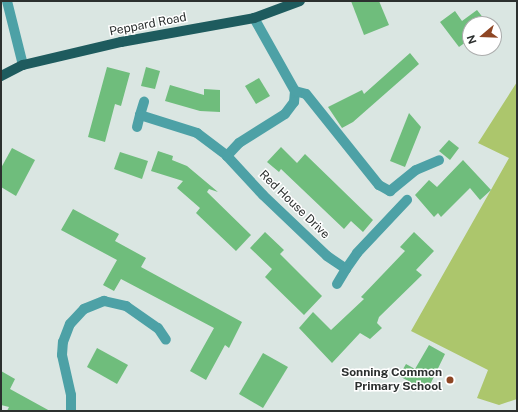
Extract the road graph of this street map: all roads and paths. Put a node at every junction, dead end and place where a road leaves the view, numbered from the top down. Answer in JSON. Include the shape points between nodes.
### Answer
{"nodes":[{"id":1,"x":7,"y":1,"type":"edge"},
{"id":2,"x":300,"y":1,"type":"edge"},
{"id":3,"x":254,"y":18,"type":"junction"},
{"id":4,"x":23,"y":65,"type":"junction"},
{"id":5,"x":1,"y":76,"type":"edge"},
{"id":6,"x":295,"y":91,"type":"junction"},
{"id":7,"x":144,"y":102,"type":"dead end"},
{"id":8,"x":140,"y":115,"type":"junction"},
{"id":9,"x":137,"y":127,"type":"dead end"},
{"id":10,"x":227,"y":156,"type":"junction"},
{"id":11,"x":439,"y":160,"type":"dead end"},
{"id":12,"x":407,"y":200,"type":"dead end"},
{"id":13,"x":346,"y":269,"type":"junction"},
{"id":14,"x":337,"y":284,"type":"dead end"},
{"id":15,"x":166,"y":340,"type":"dead end"},
{"id":16,"x":71,"y":411,"type":"edge"}],
"edges":[{"from":1,"to":4,"type":"street"},
{"from":2,"to":3,"type":"main road","name":"Peppard Road"},
{"from":3,"to":4,"type":"main road","name":"Peppard Road","via":[[121,42]]},
{"from":3,"to":6,"type":"street"},
{"from":4,"to":5,"type":"main road","name":"Peppard Road"},
{"from":6,"to":10,"type":"street","via":[[294,102],[285,114],[239,143]]},
{"from":6,"to":11,"type":"street","via":[[306,94],[379,185],[390,191],[416,170]]},
{"from":7,"to":8,"type":"street"},
{"from":8,"to":9,"type":"street"},
{"from":8,"to":10,"type":"street","name":"Red House Drive","via":[[197,133]]},
{"from":10,"to":13,"type":"street","name":"Red House Drive","via":[[263,195],[327,256]]},
{"from":12,"to":13,"type":"street","via":[[357,253]]},
{"from":13,"to":14,"type":"street"},
{"from":15,"to":16,"type":"street","via":[[158,328],[126,306],[104,301],[84,309],[70,324],[63,342],[62,355],[71,395]]}]}
